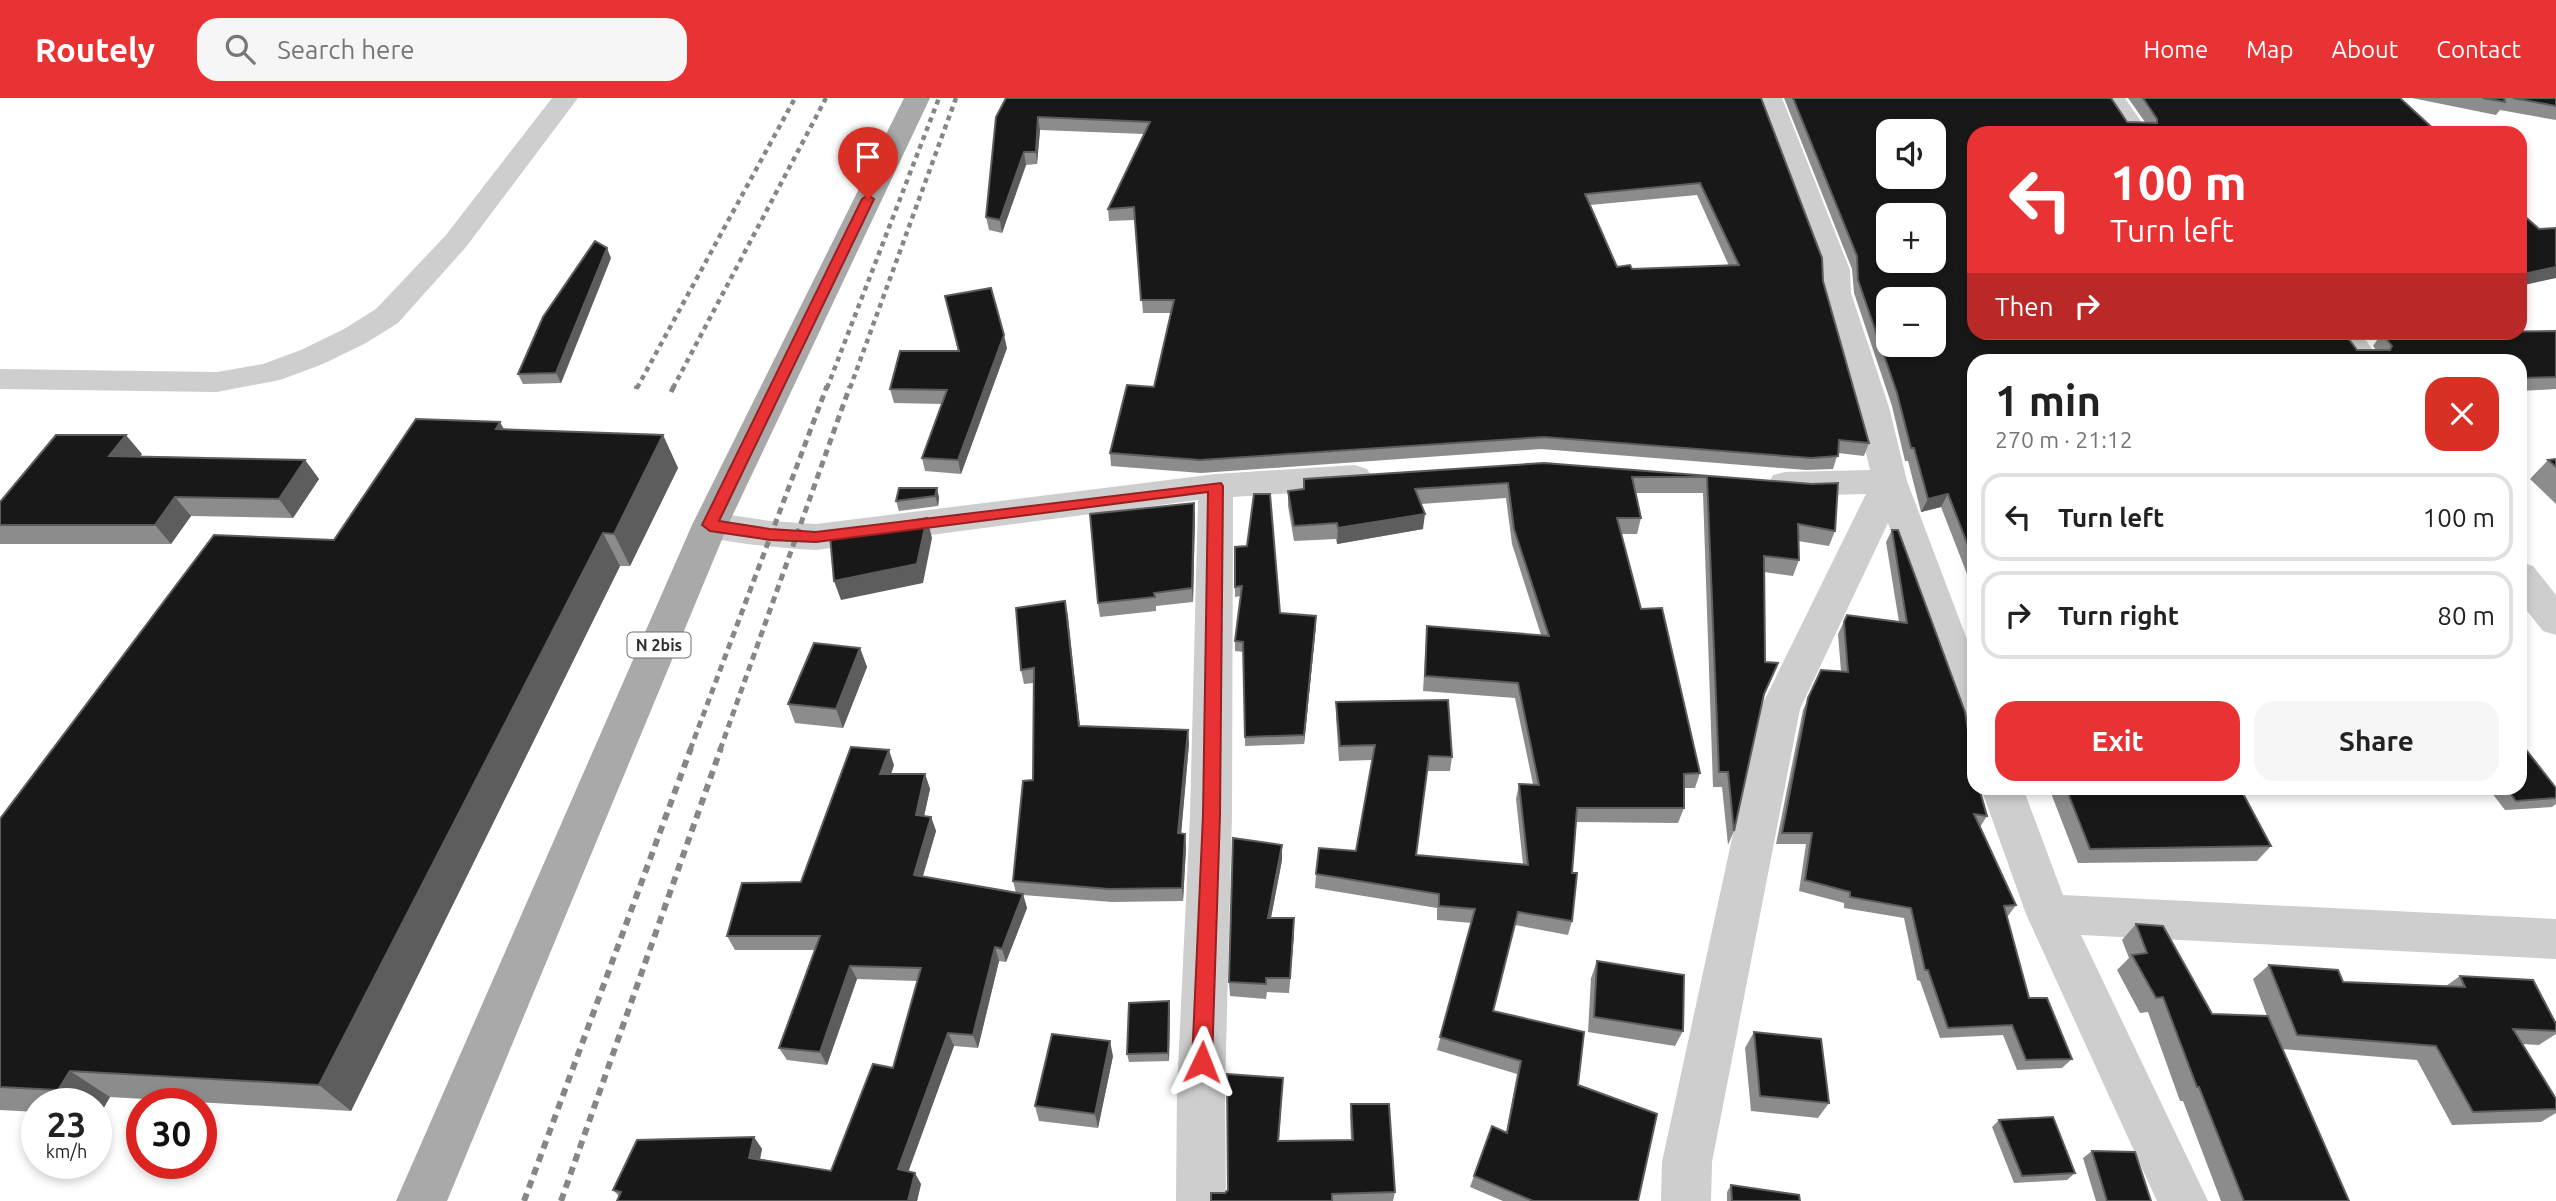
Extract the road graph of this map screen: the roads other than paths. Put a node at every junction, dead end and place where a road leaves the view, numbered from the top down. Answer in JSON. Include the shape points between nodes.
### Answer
{"nodes":[{"id":1,"x":565,"y":98,"type":"edge"},
{"id":2,"x":917,"y":98,"type":"edge"},
{"id":3,"x":1769,"y":98,"type":"edge"},
{"id":4,"x":2112,"y":98,"type":"edge"},
{"id":5,"x":2131,"y":126,"type":"edge"},
{"id":6,"x":0,"y":379,"type":"edge"},
{"id":7,"x":1393,"y":475,"type":"edge"},
{"id":8,"x":1750,"y":481,"type":"edge"},
{"id":9,"x":1890,"y":481,"type":"junction"},
{"id":10,"x":1216,"y":486,"type":"junction"},
{"id":11,"x":710,"y":525,"type":"junction"},
{"id":12,"x":2527,"y":585,"type":"edge"},
{"id":13,"x":2556,"y":621,"type":"edge"},
{"id":14,"x":1967,"y":692,"type":"edge"},
{"id":15,"x":2005,"y":795,"type":"edge"},
{"id":16,"x":2048,"y":914,"type":"junction"},
{"id":17,"x":2556,"y":939,"type":"edge"},
{"id":18,"x":421,"y":1201,"type":"edge"},
{"id":19,"x":1201,"y":1201,"type":"edge"},
{"id":20,"x":1686,"y":1201,"type":"edge"},
{"id":21,"x":2183,"y":1201,"type":"edge"}],
"edges":[{"from":1,"to":6,"type":"street","via":[[456,242],[387,316],[355,337],[269,373],[217,382]]},
{"from":2,"to":11,"type":"main road","number":"N 2bis"},
{"from":3,"to":9,"type":"street","via":[[1835,270],[1836,293]]},
{"from":4,"to":5,"type":"street"},
{"from":7,"to":10,"type":"street"},
{"from":8,"to":9,"type":"street","via":[[1806,485]]},
{"from":9,"to":14,"type":"street"},
{"from":9,"to":20,"type":"street","via":[[1780,709],[1687,1162]]},
{"from":10,"to":11,"type":"street","via":[[816,537]]},
{"from":10,"to":19,"type":"street"},
{"from":11,"to":18,"type":"main road","number":"N 2bis"},
{"from":12,"to":13,"type":"street"},
{"from":15,"to":16,"type":"street"},
{"from":16,"to":17,"type":"street"},
{"from":16,"to":21,"type":"street"}]}
